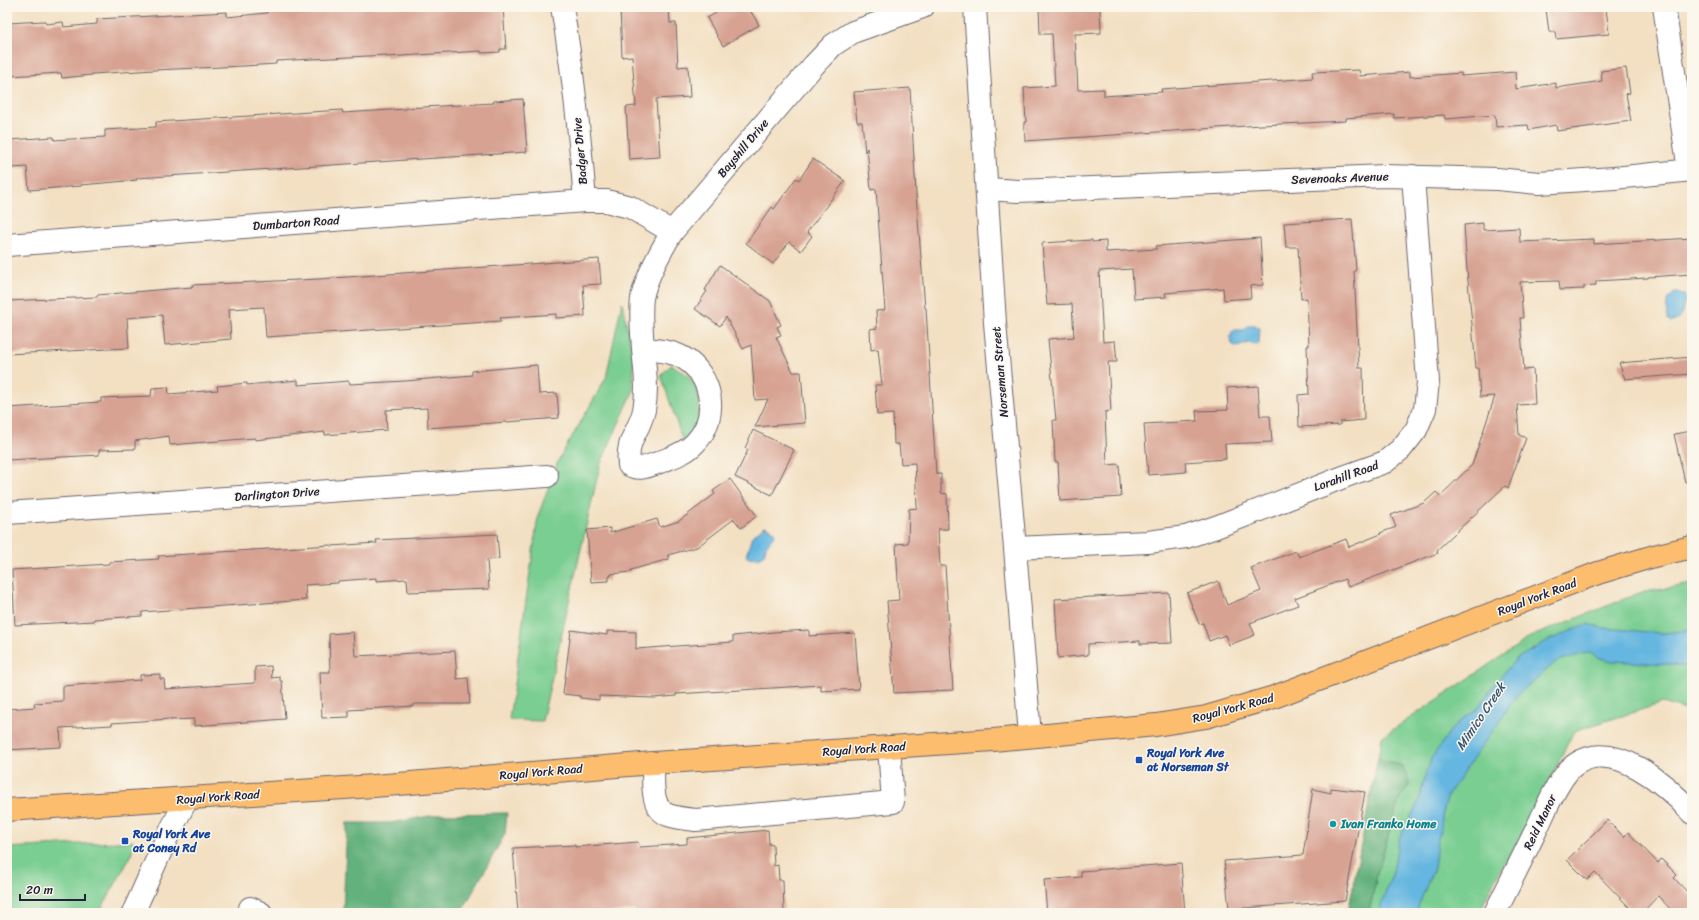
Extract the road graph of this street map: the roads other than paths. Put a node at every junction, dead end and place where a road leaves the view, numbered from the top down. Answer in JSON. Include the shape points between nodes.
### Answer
{"nodes":[{"id":1,"x":562,"y":7,"type":"edge"},
{"id":2,"x":923,"y":7,"type":"edge"},
{"id":3,"x":975,"y":7,"type":"edge"},
{"id":4,"x":1664,"y":7,"type":"edge"},
{"id":5,"x":1691,"y":170,"type":"edge"},
{"id":6,"x":1413,"y":176,"type":"junction"},
{"id":7,"x":987,"y":189,"type":"junction"},
{"id":8,"x":585,"y":201,"type":"junction"},
{"id":9,"x":672,"y":232,"type":"junction"},
{"id":10,"x":7,"y":245,"type":"edge"},
{"id":11,"x":643,"y":349,"type":"junction"},
{"id":12,"x":547,"y":476,"type":"dead end"},
{"id":13,"x":7,"y":513,"type":"edge"},
{"id":14,"x":1692,"y":546,"type":"edge"},
{"id":15,"x":1015,"y":548,"type":"junction"},
{"id":16,"x":1030,"y":736,"type":"junction"},
{"id":17,"x":889,"y":748,"type":"junction"},
{"id":18,"x":653,"y":763,"type":"junction"},
{"id":19,"x":187,"y":799,"type":"junction"},
{"id":20,"x":7,"y":810,"type":"edge"},
{"id":21,"x":1692,"y":813,"type":"edge"},
{"id":22,"x":133,"y":913,"type":"edge"},
{"id":23,"x":1495,"y":913,"type":"edge"}],
"edges":[{"from":1,"to":8,"type":"street","name":"Badger Drive","via":[[578,117]]},
{"from":2,"to":9,"type":"street","name":"Bayshill Drive","via":[[853,32],[833,45]]},
{"from":3,"to":7,"type":"street","name":"Norseman Street"},
{"from":4,"to":5,"type":"street"},
{"from":5,"to":6,"type":"street","name":"Sevenoaks Avenue","via":[[1539,183]]},
{"from":6,"to":7,"type":"street","name":"Sevenoaks Avenue"},
{"from":6,"to":15,"type":"street","name":"Lorahill Road","via":[[1428,382],[1425,409],[1416,430],[1401,449],[1385,462],[1186,537],[1148,542]]},
{"from":7,"to":15,"type":"street","name":"Norseman Street","via":[[995,323]]},
{"from":8,"to":9,"type":"street","name":"Badger Drive","via":[[612,202],[630,207]]},
{"from":8,"to":10,"type":"street","name":"Dumbarton Road"},
{"from":9,"to":11,"type":"street","name":"Bayshill Drive","via":[[657,259],[642,297]]},
{"from":11,"to":11,"type":"street","name":"Bayshill Drive","via":[[646,394],[644,411],[631,439],[628,454],[629,465],[636,469],[683,453],[695,444],[705,431],[711,412],[710,394],[704,378],[694,366],[681,357],[664,351]]},
{"from":12,"to":13,"type":"street","name":"Darlington Drive"},
{"from":14,"to":16,"type":"main road","name":"Royal York Road","via":[[1598,573],[1274,697],[1206,717],[1142,727]]},
{"from":15,"to":16,"type":"street","name":"Norseman Street"},
{"from":16,"to":17,"type":"main road","name":"Royal York Road"},
{"from":17,"to":18,"type":"main road","name":"Royal York Road"},
{"from":17,"to":18,"type":"street","via":[[893,802],[696,820],[668,815],[660,809],[654,798]]},
{"from":18,"to":19,"type":"main road","name":"Royal York Road"},
{"from":19,"to":20,"type":"main road","name":"Royal York Road"},
{"from":19,"to":22,"type":"street"},
{"from":21,"to":23,"type":"street","name":"Reid Manor","via":[[1661,784],[1620,759],[1596,755],[1575,764],[1554,793]]}]}
